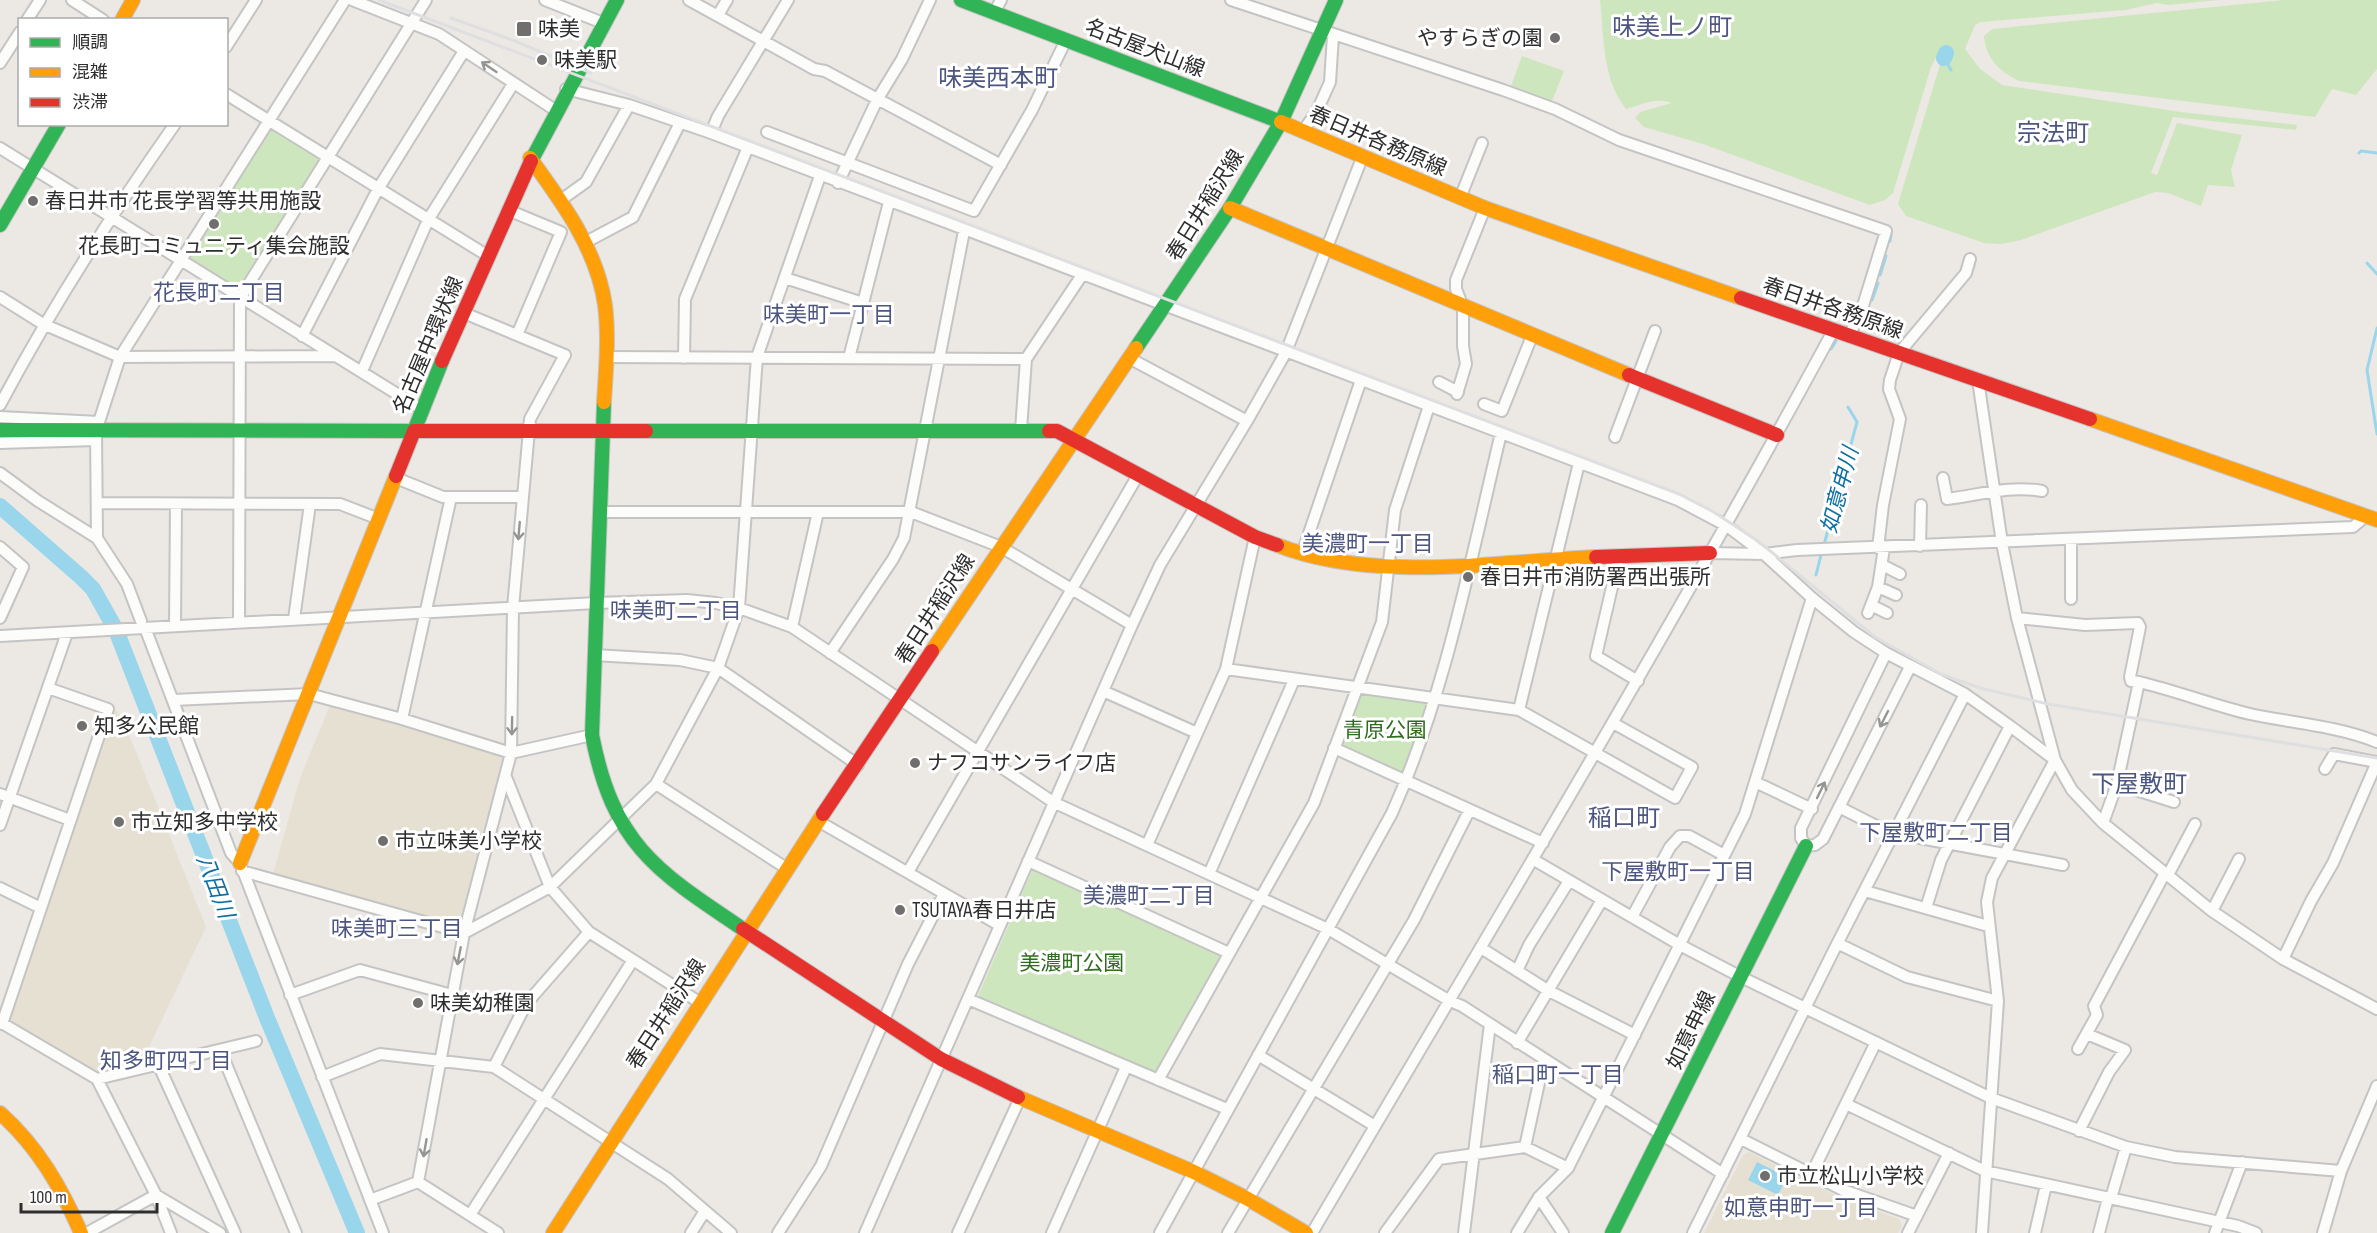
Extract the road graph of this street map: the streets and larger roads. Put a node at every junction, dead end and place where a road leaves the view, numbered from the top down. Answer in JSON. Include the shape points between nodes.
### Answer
{"nodes":[{"id":1,"x":40,"y":0,"type":"edge"},
{"id":2,"x":72,"y":0,"type":"edge"},
{"id":3,"x":133,"y":0,"type":"edge"},
{"id":4,"x":256,"y":0,"type":"edge"},
{"id":5,"x":345,"y":0,"type":"edge"},
{"id":6,"x":352,"y":0,"type":"edge"},
{"id":7,"x":545,"y":0,"type":"edge"},
{"id":8,"x":617,"y":0,"type":"edge"},
{"id":9,"x":689,"y":0,"type":"edge"},
{"id":10,"x":727,"y":0,"type":"edge"},
{"id":11,"x":788,"y":0,"type":"edge"},
{"id":12,"x":930,"y":0,"type":"edge"},
{"id":13,"x":961,"y":0,"type":"edge"},
{"id":14,"x":1001,"y":0,"type":"edge"},
{"id":15,"x":1231,"y":0,"type":"edge"},
{"id":16,"x":1336,"y":0,"type":"edge"},
{"id":17,"x":424,"y":1,"type":"edge"},
{"id":18,"x":994,"y":13,"type":"junction"},
{"id":19,"x":718,"y":15,"type":"junction"},
{"id":20,"x":28,"y":18,"type":"edge"},
{"id":21,"x":100,"y":18,"type":"edge"},
{"id":22,"x":123,"y":18,"type":"edge"},
{"id":23,"x":412,"y":23,"type":"junction"},
{"id":24,"x":603,"y":23,"type":"junction"},
{"id":25,"x":1327,"y":34,"type":"junction"},
{"id":26,"x":18,"y":35,"type":"edge"},
{"id":27,"x":764,"y":40,"type":"junction"},
{"id":28,"x":1066,"y":40,"type":"junction"},
{"id":29,"x":228,"y":44,"type":"edge"},
{"id":30,"x":464,"y":51,"type":"junction"},
{"id":31,"x":0,"y":63,"type":"edge"},
{"id":32,"x":513,"y":84,"type":"junction"},
{"id":33,"x":566,"y":89,"type":"junction"},
{"id":34,"x":228,"y":95,"type":"edge"},
{"id":35,"x":877,"y":100,"type":"junction"},
{"id":36,"x":629,"y":105,"type":"junction"},
{"id":37,"x":555,"y":110,"type":"junction"},
{"id":38,"x":268,"y":121,"type":"junction"},
{"id":39,"x":1281,"y":122,"type":"junction"},
{"id":40,"x":680,"y":123,"type":"junction"},
{"id":41,"x":58,"y":126,"type":"edge"},
{"id":42,"x":174,"y":126,"type":"edge"},
{"id":43,"x":1303,"y":131,"type":"junction"},
{"id":44,"x":767,"y":132,"type":"dead end"},
{"id":45,"x":711,"y":133,"type":"junction"},
{"id":46,"x":1482,"y":143,"type":"dead end"},
{"id":47,"x":748,"y":147,"type":"junction"},
{"id":48,"x":0,"y":148,"type":"edge"},
{"id":49,"x":328,"y":158,"type":"junction"},
{"id":50,"x":531,"y":158,"type":"junction"},
{"id":51,"x":1362,"y":158,"type":"junction"},
{"id":52,"x":847,"y":160,"type":"junction"},
{"id":53,"x":1001,"y":165,"type":"junction"},
{"id":54,"x":33,"y":168,"type":"junction"},
{"id":55,"x":819,"y":176,"type":"junction"},
{"id":56,"x":838,"y":183,"type":"junction"},
{"id":57,"x":378,"y":189,"type":"junction"},
{"id":58,"x":1460,"y":198,"type":"junction"},
{"id":59,"x":561,"y":200,"type":"junction"},
{"id":60,"x":889,"y":202,"type":"junction"},
{"id":61,"x":1230,"y":208,"type":"junction"},
{"id":62,"x":1485,"y":208,"type":"junction"},
{"id":63,"x":508,"y":210,"type":"junction"},
{"id":64,"x":110,"y":217,"type":"junction"},
{"id":65,"x":428,"y":220,"type":"junction"},
{"id":66,"x":0,"y":225,"type":"edge"},
{"id":67,"x":577,"y":225,"type":"junction"},
{"id":68,"x":964,"y":231,"type":"junction"},
{"id":69,"x":561,"y":232,"type":"junction"},
{"id":70,"x":586,"y":242,"type":"junction"},
{"id":71,"x":1327,"y":249,"type":"junction"},
{"id":72,"x":488,"y":256,"type":"junction"},
{"id":73,"x":1971,"y":259,"type":"dead end"},
{"id":74,"x":182,"y":260,"type":"junction"},
{"id":75,"x":1082,"y":275,"type":"junction"},
{"id":76,"x":785,"y":278,"type":"junction"},
{"id":77,"x":0,"y":297,"type":"edge"},
{"id":78,"x":240,"y":298,"type":"junction"},
{"id":79,"x":863,"y":303,"type":"junction"},
{"id":80,"x":1165,"y":306,"type":"junction"},
{"id":81,"x":1463,"y":307,"type":"junction"},
{"id":82,"x":464,"y":313,"type":"junction"},
{"id":83,"x":44,"y":324,"type":"junction"},
{"id":84,"x":1655,"y":331,"type":"dead end"},
{"id":85,"x":1833,"y":331,"type":"junction"},
{"id":86,"x":517,"y":335,"type":"junction"},
{"id":87,"x":302,"y":336,"type":"junction"},
{"id":88,"x":1532,"y":336,"type":"junction"},
{"id":89,"x":1849,"y":336,"type":"junction"},
{"id":90,"x":1286,"y":352,"type":"junction"},
{"id":91,"x":1899,"y":353,"type":"junction"},
{"id":92,"x":335,"y":356,"type":"junction"},
{"id":93,"x":120,"y":357,"type":"junction"},
{"id":94,"x":606,"y":357,"type":"junction"},
{"id":95,"x":758,"y":357,"type":"junction"},
{"id":96,"x":238,"y":358,"type":"junction"},
{"id":97,"x":684,"y":358,"type":"junction"},
{"id":98,"x":849,"y":358,"type":"junction"},
{"id":99,"x":940,"y":358,"type":"junction"},
{"id":100,"x":1026,"y":358,"type":"junction"},
{"id":101,"x":1129,"y":358,"type":"junction"},
{"id":102,"x":362,"y":371,"type":"junction"},
{"id":103,"x":1635,"y":378,"type":"junction"},
{"id":104,"x":1361,"y":380,"type":"junction"},
{"id":105,"x":1978,"y":381,"type":"junction"},
{"id":106,"x":1439,"y":382,"type":"dead end"},
{"id":107,"x":1484,"y":404,"type":"dead end"},
{"id":108,"x":0,"y":405,"type":"edge"},
{"id":109,"x":1429,"y":406,"type":"junction"},
{"id":110,"x":423,"y":410,"type":"junction"},
{"id":111,"x":0,"y":417,"type":"edge"},
{"id":112,"x":1247,"y":422,"type":"junction"},
{"id":113,"x":0,"y":430,"type":"edge"},
{"id":114,"x":602,"y":430,"type":"junction"},
{"id":115,"x":1021,"y":430,"type":"junction"},
{"id":116,"x":97,"y":431,"type":"junction"},
{"id":117,"x":239,"y":431,"type":"junction"},
{"id":118,"x":530,"y":431,"type":"junction"},
{"id":119,"x":926,"y":431,"type":"junction"},
{"id":120,"x":414,"y":432,"type":"junction"},
{"id":121,"x":752,"y":432,"type":"junction"},
{"id":122,"x":1501,"y":433,"type":"junction"},
{"id":123,"x":1777,"y":435,"type":"junction"},
{"id":124,"x":1615,"y":437,"type":"dead end"},
{"id":125,"x":1074,"y":439,"type":"junction"},
{"id":126,"x":0,"y":444,"type":"edge"},
{"id":127,"x":1580,"y":462,"type":"junction"},
{"id":128,"x":0,"y":473,"type":"edge"},
{"id":129,"x":1138,"y":475,"type":"junction"},
{"id":130,"x":396,"y":478,"type":"junction"},
{"id":131,"x":1943,"y":478,"type":"dead end"},
{"id":132,"x":2042,"y":491,"type":"dead end"},
{"id":133,"x":1994,"y":493,"type":"junction"},
{"id":134,"x":451,"y":497,"type":"junction"},
{"id":135,"x":522,"y":497,"type":"junction"},
{"id":136,"x":98,"y":503,"type":"junction"},
{"id":137,"x":176,"y":504,"type":"junction"},
{"id":138,"x":238,"y":504,"type":"junction"},
{"id":139,"x":310,"y":504,"type":"junction"},
{"id":140,"x":1196,"y":504,"type":"junction"},
{"id":141,"x":1921,"y":505,"type":"dead end"},
{"id":142,"x":747,"y":510,"type":"junction"},
{"id":143,"x":599,"y":512,"type":"junction"},
{"id":144,"x":818,"y":512,"type":"junction"},
{"id":145,"x":911,"y":512,"type":"junction"},
{"id":146,"x":2371,"y":518,"type":"edge"},
{"id":147,"x":379,"y":519,"type":"junction"},
{"id":148,"x":1727,"y":526,"type":"junction"},
{"id":149,"x":1255,"y":537,"type":"junction"},
{"id":150,"x":97,"y":538,"type":"junction"},
{"id":151,"x":2071,"y":540,"type":"junction"},
{"id":152,"x":2002,"y":543,"type":"junction"},
{"id":153,"x":1920,"y":546,"type":"junction"},
{"id":154,"x":0,"y":547,"type":"edge"},
{"id":155,"x":1001,"y":547,"type":"junction"},
{"id":156,"x":1881,"y":548,"type":"junction"},
{"id":157,"x":1710,"y":553,"type":"junction"},
{"id":158,"x":1302,"y":554,"type":"junction"},
{"id":159,"x":1764,"y":554,"type":"junction"},
{"id":160,"x":1619,"y":557,"type":"junction"},
{"id":161,"x":1554,"y":559,"type":"junction"},
{"id":162,"x":1469,"y":564,"type":"junction"},
{"id":163,"x":1388,"y":565,"type":"junction"},
{"id":164,"x":1882,"y":565,"type":"junction"},
{"id":165,"x":1900,"y":574,"type":"dead end"},
{"id":166,"x":1878,"y":587,"type":"junction"},
{"id":167,"x":1071,"y":588,"type":"junction"},
{"id":168,"x":1896,"y":595,"type":"dead end"},
{"id":169,"x":1812,"y":598,"type":"junction"},
{"id":170,"x":2071,"y":599,"type":"dead end"},
{"id":171,"x":596,"y":603,"type":"junction"},
{"id":172,"x":513,"y":608,"type":"junction"},
{"id":173,"x":739,"y":608,"type":"junction"},
{"id":174,"x":426,"y":612,"type":"junction"},
{"id":175,"x":1887,"y":614,"type":"dead end"},
{"id":176,"x":0,"y":618,"type":"edge"},
{"id":177,"x":339,"y":618,"type":"junction"},
{"id":178,"x":2017,"y":618,"type":"junction"},
{"id":179,"x":294,"y":619,"type":"junction"},
{"id":180,"x":141,"y":621,"type":"dead end"},
{"id":181,"x":239,"y":621,"type":"junction"},
{"id":182,"x":176,"y":625,"type":"junction"},
{"id":183,"x":1132,"y":625,"type":"junction"},
{"id":184,"x":792,"y":627,"type":"junction"},
{"id":185,"x":67,"y":633,"type":"junction"},
{"id":186,"x":147,"y":633,"type":"dead end"},
{"id":187,"x":0,"y":636,"type":"edge"},
{"id":188,"x":830,"y":653,"type":"junction"},
{"id":189,"x":1886,"y":653,"type":"junction"},
{"id":190,"x":594,"y":655,"type":"junction"},
{"id":191,"x":1910,"y":667,"type":"junction"},
{"id":192,"x":718,"y":668,"type":"junction"},
{"id":193,"x":1226,"y":669,"type":"junction"},
{"id":194,"x":1294,"y":680,"type":"junction"},
{"id":195,"x":1638,"y":681,"type":"junction"},
{"id":196,"x":2139,"y":682,"type":"junction"},
{"id":197,"x":1357,"y":687,"type":"junction"},
{"id":198,"x":48,"y":688,"type":"junction"},
{"id":199,"x":1102,"y":691,"type":"junction"},
{"id":200,"x":309,"y":694,"type":"junction"},
{"id":201,"x":1965,"y":694,"type":"junction"},
{"id":202,"x":1437,"y":698,"type":"junction"},
{"id":203,"x":173,"y":700,"type":"junction"},
{"id":204,"x":900,"y":702,"type":"junction"},
{"id":205,"x":1519,"y":710,"type":"junction"},
{"id":206,"x":402,"y":719,"type":"junction"},
{"id":207,"x":1613,"y":723,"type":"junction"},
{"id":208,"x":2010,"y":726,"type":"junction"},
{"id":209,"x":1197,"y":733,"type":"junction"},
{"id":210,"x":592,"y":735,"type":"junction"},
{"id":211,"x":2377,"y":742,"type":"edge"},
{"id":212,"x":1334,"y":748,"type":"junction"},
{"id":213,"x":511,"y":753,"type":"junction"},
{"id":214,"x":978,"y":753,"type":"junction"},
{"id":215,"x":1595,"y":753,"type":"junction"},
{"id":216,"x":2055,"y":760,"type":"junction"},
{"id":217,"x":2377,"y":762,"type":"edge"},
{"id":218,"x":858,"y":765,"type":"junction"},
{"id":219,"x":2325,"y":769,"type":"dead end"},
{"id":220,"x":506,"y":777,"type":"junction"},
{"id":221,"x":1406,"y":781,"type":"junction"},
{"id":222,"x":1755,"y":782,"type":"junction"},
{"id":223,"x":656,"y":784,"type":"junction"},
{"id":224,"x":2117,"y":784,"type":"junction"},
{"id":225,"x":5,"y":796,"type":"edge"},
{"id":226,"x":1053,"y":802,"type":"junction"},
{"id":227,"x":2174,"y":802,"type":"dead end"},
{"id":228,"x":1839,"y":807,"type":"junction"},
{"id":229,"x":1812,"y":809,"type":"junction"},
{"id":230,"x":1469,"y":811,"type":"junction"},
{"id":231,"x":70,"y":820,"type":"junction"},
{"id":232,"x":818,"y":821,"type":"junction"},
{"id":233,"x":618,"y":822,"type":"junction"},
{"id":234,"x":2103,"y":823,"type":"junction"},
{"id":235,"x":2195,"y":824,"type":"dead end"},
{"id":236,"x":0,"y":825,"type":"edge"},
{"id":237,"x":1895,"y":834,"type":"junction"},
{"id":238,"x":1543,"y":843,"type":"junction"},
{"id":239,"x":1949,"y":844,"type":"junction"},
{"id":240,"x":1147,"y":845,"type":"junction"},
{"id":241,"x":1806,"y":846,"type":"junction"},
{"id":242,"x":2004,"y":854,"type":"junction"},
{"id":243,"x":1724,"y":855,"type":"junction"},
{"id":244,"x":1534,"y":860,"type":"junction"},
{"id":245,"x":2239,"y":860,"type":"dead end"},
{"id":246,"x":1028,"y":861,"type":"junction"},
{"id":247,"x":2062,"y":865,"type":"dead end"},
{"id":248,"x":241,"y":867,"type":"junction"},
{"id":249,"x":786,"y":868,"type":"junction"},
{"id":250,"x":908,"y":872,"type":"junction"},
{"id":251,"x":1209,"y":874,"type":"junction"},
{"id":252,"x":2167,"y":874,"type":"junction"},
{"id":253,"x":1569,"y":881,"type":"junction"},
{"id":254,"x":0,"y":888,"type":"edge"},
{"id":255,"x":550,"y":888,"type":"junction"},
{"id":256,"x":1865,"y":891,"type":"junction"},
{"id":257,"x":944,"y":894,"type":"junction"},
{"id":258,"x":1260,"y":898,"type":"junction"},
{"id":259,"x":1602,"y":900,"type":"junction"},
{"id":260,"x":41,"y":908,"type":"junction"},
{"id":261,"x":1926,"y":908,"type":"junction"},
{"id":262,"x":2212,"y":911,"type":"junction"},
{"id":263,"x":1632,"y":917,"type":"junction"},
{"id":264,"x":999,"y":925,"type":"junction"},
{"id":265,"x":1988,"y":926,"type":"junction"},
{"id":266,"x":1328,"y":929,"type":"junction"},
{"id":267,"x":746,"y":930,"type":"junction"},
{"id":268,"x":589,"y":932,"type":"junction"},
{"id":269,"x":464,"y":933,"type":"junction"},
{"id":270,"x":1839,"y":944,"type":"junction"},
{"id":271,"x":1680,"y":945,"type":"junction"},
{"id":272,"x":1481,"y":948,"type":"junction"},
{"id":273,"x":1229,"y":954,"type":"junction"},
{"id":274,"x":2283,"y":959,"type":"junction"},
{"id":275,"x":633,"y":960,"type":"junction"},
{"id":276,"x":1387,"y":963,"type":"junction"},
{"id":277,"x":1517,"y":971,"type":"junction"},
{"id":278,"x":1741,"y":977,"type":"junction"},
{"id":279,"x":1549,"y":991,"type":"junction"},
{"id":280,"x":291,"y":995,"type":"junction"},
{"id":281,"x":452,"y":995,"type":"junction"},
{"id":282,"x":968,"y":999,"type":"junction"},
{"id":283,"x":1450,"y":1001,"type":"junction"},
{"id":284,"x":1998,"y":1001,"type":"junction"},
{"id":285,"x":699,"y":1002,"type":"junction"},
{"id":286,"x":1805,"y":1008,"type":"junction"},
{"id":287,"x":2377,"y":1010,"type":"edge"},
{"id":288,"x":883,"y":1021,"type":"junction"},
{"id":289,"x":1,"y":1023,"type":"edge"},
{"id":290,"x":1490,"y":1024,"type":"junction"},
{"id":291,"x":2086,"y":1034,"type":"junction"},
{"id":292,"x":1635,"y":1035,"type":"junction"},
{"id":293,"x":256,"y":1041,"type":"dead end"},
{"id":294,"x":1517,"y":1042,"type":"junction"},
{"id":295,"x":1876,"y":1042,"type":"junction"},
{"id":296,"x":2078,"y":1048,"type":"dead end"},
{"id":297,"x":221,"y":1052,"type":"junction"},
{"id":298,"x":1258,"y":1055,"type":"junction"},
{"id":299,"x":941,"y":1059,"type":"junction"},
{"id":300,"x":441,"y":1060,"type":"junction"},
{"id":301,"x":1544,"y":1060,"type":"junction"},
{"id":302,"x":159,"y":1066,"type":"junction"},
{"id":303,"x":1126,"y":1066,"type":"junction"},
{"id":304,"x":494,"y":1067,"type":"junction"},
{"id":305,"x":322,"y":1077,"type":"junction"},
{"id":306,"x":97,"y":1079,"type":"junction"},
{"id":307,"x":1158,"y":1080,"type":"junction"},
{"id":308,"x":2377,"y":1086,"type":"edge"},
{"id":309,"x":1313,"y":1089,"type":"junction"},
{"id":310,"x":544,"y":1097,"type":"junction"},
{"id":311,"x":1603,"y":1097,"type":"junction"},
{"id":312,"x":1020,"y":1098,"type":"junction"},
{"id":313,"x":1991,"y":1098,"type":"junction"},
{"id":314,"x":1846,"y":1104,"type":"junction"},
{"id":315,"x":1227,"y":1109,"type":"junction"},
{"id":316,"x":0,"y":1113,"type":"edge"},
{"id":317,"x":1375,"y":1126,"type":"junction"},
{"id":318,"x":1098,"y":1131,"type":"junction"},
{"id":319,"x":2079,"y":1131,"type":"junction"},
{"id":320,"x":1662,"y":1135,"type":"junction"},
{"id":321,"x":1741,"y":1139,"type":"junction"},
{"id":322,"x":611,"y":1140,"type":"junction"},
{"id":323,"x":1525,"y":1147,"type":"junction"},
{"id":324,"x":2126,"y":1147,"type":"junction"},
{"id":325,"x":1949,"y":1153,"type":"junction"},
{"id":326,"x":1473,"y":1155,"type":"junction"},
{"id":327,"x":2242,"y":1162,"type":"junction"},
{"id":328,"x":1568,"y":1168,"type":"junction"},
{"id":329,"x":1985,"y":1171,"type":"junction"},
{"id":330,"x":2341,"y":1171,"type":"junction"},
{"id":331,"x":1194,"y":1172,"type":"junction"},
{"id":332,"x":1723,"y":1173,"type":"junction"},
{"id":333,"x":1812,"y":1173,"type":"junction"},
{"id":334,"x":418,"y":1182,"type":"junction"},
{"id":335,"x":2046,"y":1185,"type":"junction"},
{"id":336,"x":156,"y":1195,"type":"junction"},
{"id":337,"x":1539,"y":1197,"type":"junction"},
{"id":338,"x":2110,"y":1198,"type":"junction"},
{"id":339,"x":1248,"y":1199,"type":"junction"},
{"id":340,"x":370,"y":1200,"type":"junction"},
{"id":341,"x":705,"y":1211,"type":"junction"},
{"id":342,"x":470,"y":1215,"type":"junction"},
{"id":343,"x":1917,"y":1216,"type":"junction"},
{"id":344,"x":2220,"y":1222,"type":"junction"},
{"id":345,"x":81,"y":1233,"type":"edge"},
{"id":346,"x":87,"y":1233,"type":"edge"},
{"id":347,"x":171,"y":1233,"type":"edge"},
{"id":348,"x":220,"y":1233,"type":"edge"},
{"id":349,"x":235,"y":1233,"type":"edge"},
{"id":350,"x":296,"y":1233,"type":"edge"},
{"id":351,"x":383,"y":1233,"type":"edge"},
{"id":352,"x":498,"y":1233,"type":"edge"},
{"id":353,"x":553,"y":1233,"type":"edge"},
{"id":354,"x":691,"y":1233,"type":"edge"},
{"id":355,"x":731,"y":1233,"type":"edge"},
{"id":356,"x":778,"y":1233,"type":"edge"},
{"id":357,"x":865,"y":1233,"type":"edge"},
{"id":358,"x":958,"y":1233,"type":"edge"},
{"id":359,"x":1052,"y":1233,"type":"edge"},
{"id":360,"x":1161,"y":1233,"type":"edge"},
{"id":361,"x":1227,"y":1233,"type":"edge"},
{"id":362,"x":1306,"y":1233,"type":"edge"},
{"id":363,"x":1312,"y":1233,"type":"edge"},
{"id":364,"x":1385,"y":1233,"type":"edge"},
{"id":365,"x":1464,"y":1233,"type":"edge"},
{"id":366,"x":1517,"y":1233,"type":"edge"},
{"id":367,"x":1563,"y":1233,"type":"edge"},
{"id":368,"x":1612,"y":1233,"type":"edge"},
{"id":369,"x":1693,"y":1233,"type":"edge"},
{"id":370,"x":1908,"y":1233,"type":"edge"},
{"id":371,"x":1982,"y":1233,"type":"edge"},
{"id":372,"x":2035,"y":1233,"type":"edge"},
{"id":373,"x":2099,"y":1233,"type":"edge"},
{"id":374,"x":2215,"y":1233,"type":"edge"},
{"id":375,"x":2256,"y":1233,"type":"edge"},
{"id":376,"x":2323,"y":1233,"type":"edge"}],
"edges":[{"from":1,"to":20,"type":"street"},
{"from":2,"to":21,"type":"street"},
{"from":3,"to":22,"type":"street"},
{"from":4,"to":29,"type":"street"},
{"from":5,"to":38,"type":"street"},
{"from":6,"to":23,"type":"street"},
{"from":7,"to":24,"type":"street"},
{"from":8,"to":24,"type":"street","name":"名古屋中環状線"},
{"from":9,"to":19,"type":"street"},
{"from":10,"to":19,"type":"street"},
{"from":11,"to":27,"type":"street"},
{"from":12,"to":35,"type":"street"},
{"from":13,"to":18,"type":"street","name":"名古屋犬山線"},
{"from":14,"to":18,"type":"street"},
{"from":15,"to":25,"type":"street"},
{"from":16,"to":25,"type":"street","name":"春日井稲沢線"},
{"from":17,"to":23,"type":"street"},
{"from":18,"to":28,"type":"street","name":"名古屋犬山線"},
{"from":19,"to":27,"type":"street"},
{"from":23,"to":30,"type":"street","via":[[439,34]]},
{"from":23,"to":49,"type":"street"},
{"from":24,"to":33,"type":"street","name":"名古屋中環状線"},
{"from":25,"to":39,"type":"street","name":"春日井稲沢線"},
{"from":25,"to":43,"type":"street","via":[[1330,82]]},
{"from":25,"to":89,"type":"street","via":[[1503,90],[1619,140],[1886,231],[1862,309]]},
{"from":26,"to":31,"type":"street"},
{"from":27,"to":35,"type":"street"},
{"from":27,"to":45,"type":"street"},
{"from":28,"to":39,"type":"street","name":"名古屋犬山線"},
{"from":28,"to":53,"type":"street"},
{"from":32,"to":30,"type":"street","one_way":true},
{"from":30,"to":57,"type":"street"},
{"from":32,"to":37,"type":"street"},
{"from":32,"to":65,"type":"street"},
{"from":33,"to":36,"type":"street"},
{"from":33,"to":37,"type":"street","name":"名古屋中環状線"},
{"from":34,"to":38,"type":"street"},
{"from":35,"to":52,"type":"street"},
{"from":35,"to":53,"type":"street"},
{"from":36,"to":40,"type":"street"},
{"from":36,"to":59,"type":"street","via":[[586,183]]},
{"from":37,"to":50,"type":"street","name":"名古屋中環状線"},
{"from":38,"to":49,"type":"street"},
{"from":38,"to":74,"type":"street"},
{"from":39,"to":43,"type":"street","name":"春日井各務原線"},
{"from":39,"to":61,"type":"street","name":"春日井稲沢線"},
{"from":40,"to":45,"type":"street"},
{"from":40,"to":70,"type":"street","via":[[633,218]]},
{"from":41,"to":54,"type":"street"},
{"from":42,"to":64,"type":"street"},
{"from":43,"to":51,"type":"street","name":"春日井各務原線"},
{"from":44,"to":52,"type":"street"},
{"from":45,"to":47,"type":"street"},
{"from":46,"to":58,"type":"street"},
{"from":47,"to":55,"type":"street"},
{"from":47,"to":97,"type":"street","via":[[685,298]]},
{"from":48,"to":54,"type":"street"},
{"from":49,"to":57,"type":"street"},
{"from":49,"to":78,"type":"street"},
{"from":50,"to":59,"type":"street"},
{"from":50,"to":63,"type":"street","name":"名古屋中環状線"},
{"from":51,"to":58,"type":"street","name":"春日井各務原線"},
{"from":51,"to":71,"type":"street"},
{"from":52,"to":53,"type":"street","via":[[974,211]]},
{"from":52,"to":56,"type":"street"},
{"from":54,"to":64,"type":"street"},
{"from":54,"to":66,"type":"street"},
{"from":55,"to":56,"type":"street"},
{"from":55,"to":76,"type":"street"},
{"from":56,"to":60,"type":"street"},
{"from":57,"to":65,"type":"street"},
{"from":57,"to":87,"type":"street"},
{"from":58,"to":62,"type":"street","name":"春日井各務原線"},
{"from":59,"to":67,"type":"street"},
{"from":60,"to":68,"type":"street"},
{"from":60,"to":79,"type":"street"},
{"from":61,"to":71,"type":"street"},
{"from":61,"to":80,"type":"street","name":"春日井稲沢線"},
{"from":62,"to":81,"type":"street","via":[[1456,280]]},
{"from":62,"to":85,"type":"street","name":"春日井各務原線"},
{"from":63,"to":69,"type":"street"},
{"from":63,"to":72,"type":"street","name":"名古屋中環状線"},
{"from":64,"to":74,"type":"street"},
{"from":64,"to":83,"type":"street"},
{"from":65,"to":72,"type":"street"},
{"from":65,"to":102,"type":"street"},
{"from":67,"to":69,"type":"street"},
{"from":67,"to":70,"type":"street"},
{"from":68,"to":75,"type":"street"},
{"from":68,"to":99,"type":"street"},
{"from":69,"to":86,"type":"street"},
{"from":70,"to":94,"type":"street","via":[[605,303]]},
{"from":71,"to":81,"type":"street"},
{"from":71,"to":90,"type":"street"},
{"from":72,"to":82,"type":"street","name":"名古屋中環状線"},
{"from":73,"to":91,"type":"street","via":[[1966,273]]},
{"from":74,"to":78,"type":"street"},
{"from":74,"to":93,"type":"street"},
{"from":75,"to":80,"type":"street"},
{"from":75,"to":100,"type":"street"},
{"from":76,"to":79,"type":"street"},
{"from":76,"to":95,"type":"street"},
{"from":77,"to":83,"type":"street"},
{"from":78,"to":87,"type":"street"},
{"from":78,"to":96,"type":"street"},
{"from":79,"to":98,"type":"street"},
{"from":80,"to":90,"type":"street"},
{"from":80,"to":101,"type":"street","name":"春日井稲沢線"},
{"from":81,"to":88,"type":"street"},
{"from":81,"to":106,"type":"street","via":[[1466,364],[1457,393]]},
{"from":82,"to":86,"type":"street"},
{"from":82,"to":110,"type":"street","name":"名古屋中環状線"},
{"from":83,"to":93,"type":"street"},
{"from":83,"to":108,"type":"street"},
{"from":84,"to":103,"type":"street"},
{"from":85,"to":89,"type":"street","name":"春日井各務原線"},
{"from":85,"to":123,"type":"street"},
{"from":86,"to":118,"type":"street","via":[[564,355],[530,419]]},
{"from":87,"to":92,"type":"street"},
{"from":88,"to":103,"type":"street"},
{"from":88,"to":107,"type":"street","via":[[1502,411]]},
{"from":89,"to":91,"type":"street","name":"春日井各務原線"},
{"from":90,"to":104,"type":"street"},
{"from":90,"to":112,"type":"street"},
{"from":91,"to":105,"type":"street","name":"春日井各務原線"},
{"from":91,"to":156,"type":"street","via":[[1889,389],[1900,419],[1883,505]]},
{"from":92,"to":96,"type":"street"},
{"from":92,"to":102,"type":"street"},
{"from":93,"to":96,"type":"street"},
{"from":93,"to":116,"type":"street"},
{"from":94,"to":97,"type":"street"},
{"from":94,"to":114,"type":"street"},
{"from":95,"to":97,"type":"street"},
{"from":95,"to":98,"type":"street"},
{"from":95,"to":121,"type":"street"},
{"from":96,"to":117,"type":"street"},
{"from":98,"to":99,"type":"street"},
{"from":99,"to":100,"type":"street"},
{"from":99,"to":119,"type":"street"},
{"from":100,"to":115,"type":"street"},
{"from":101,"to":112,"type":"street"},
{"from":101,"to":125,"type":"street","name":"春日井稲沢線"},
{"from":102,"to":110,"type":"street"},
{"from":103,"to":123,"type":"street"},
{"from":103,"to":124,"type":"street"},
{"from":104,"to":109,"type":"street"},
{"from":104,"to":158,"type":"street"},
{"from":105,"to":133,"type":"street"},
{"from":105,"to":146,"type":"street","name":"春日井各務原線"},
{"from":109,"to":122,"type":"street"},
{"from":109,"to":163,"type":"street","via":[[1395,510]]},
{"from":110,"to":120,"type":"street","name":"名古屋中環状線"},
{"from":111,"to":116,"type":"street"},
{"from":112,"to":140,"type":"street"},
{"from":113,"to":116,"type":"street","name":"名古屋中環状線"},
{"from":114,"to":118,"type":"street"},
{"from":114,"to":121,"type":"street"},
{"from":114,"to":143,"type":"street"},
{"from":115,"to":119,"type":"street"},
{"from":115,"to":125,"type":"street","via":[[1057,431]]},
{"from":116,"to":117,"type":"street","name":"名古屋中環状線"},
{"from":116,"to":126,"type":"street"},
{"from":116,"to":136,"type":"street"},
{"from":117,"to":120,"type":"street","name":"名古屋中環状線"},
{"from":117,"to":138,"type":"street"},
{"from":118,"to":120,"type":"street"},
{"from":118,"to":135,"type":"street"},
{"from":119,"to":121,"type":"street"},
{"from":119,"to":145,"type":"street"},
{"from":120,"to":130,"type":"street"},
{"from":121,"to":142,"type":"street"},
{"from":122,"to":127,"type":"street"},
{"from":122,"to":162,"type":"street"},
{"from":123,"to":148,"type":"street"},
{"from":125,"to":129,"type":"street"},
{"from":125,"to":155,"type":"street","name":"春日井稲沢線"},
{"from":127,"to":148,"type":"street","via":[[1678,500]]},
{"from":127,"to":161,"type":"street"},
{"from":128,"to":150,"type":"street"},
{"from":129,"to":140,"type":"street"},
{"from":129,"to":167,"type":"street"},
{"from":130,"to":134,"type":"street"},
{"from":130,"to":147,"type":"street"},
{"from":131,"to":133,"type":"street","via":[[1947,499]]},
{"from":132,"to":133,"type":"street","via":[[2025,488]]},
{"from":133,"to":152,"type":"street"},
{"from":134,"to":135,"type":"street"},
{"from":134,"to":174,"type":"street"},
{"from":135,"to":172,"type":"street","one_way":true},
{"from":136,"to":137,"type":"street"},
{"from":136,"to":150,"type":"street"},
{"from":137,"to":138,"type":"street"},
{"from":137,"to":182,"type":"street"},
{"from":138,"to":139,"type":"street"},
{"from":138,"to":181,"type":"street"},
{"from":139,"to":147,"type":"street","via":[[340,504]]},
{"from":139,"to":179,"type":"street"},
{"from":140,"to":149,"type":"street"},
{"from":140,"to":183,"type":"street","via":[[1160,565]]},
{"from":141,"to":153,"type":"street"},
{"from":142,"to":143,"type":"street"},
{"from":142,"to":144,"type":"street"},
{"from":142,"to":173,"type":"street"},
{"from":143,"to":171,"type":"street"},
{"from":144,"to":145,"type":"street"},
{"from":144,"to":184,"type":"street"},
{"from":145,"to":155,"type":"street"},
{"from":145,"to":188,"type":"street","via":[[893,559]]},
{"from":146,"to":151,"type":"street","via":[[2353,527]]},
{"from":147,"to":177,"type":"street"},
{"from":148,"to":157,"type":"street"},
{"from":148,"to":159,"type":"street"},
{"from":149,"to":158,"type":"street"},
{"from":149,"to":193,"type":"street"},
{"from":150,"to":180,"type":"street","via":[[127,584]]},
{"from":151,"to":152,"type":"street"},
{"from":151,"to":170,"type":"street"},
{"from":152,"to":153,"type":"street"},
{"from":152,"to":178,"type":"street"},
{"from":153,"to":156,"type":"street"},
{"from":154,"to":176,"type":"street","via":[[23,567]]},
{"from":155,"to":167,"type":"street"},
{"from":155,"to":204,"type":"street","name":"春日井稲沢線"},
{"from":156,"to":159,"type":"street"},
{"from":156,"to":164,"type":"street"},
{"from":157,"to":159,"type":"street"},
{"from":157,"to":160,"type":"street"},
{"from":157,"to":195,"type":"street"},
{"from":158,"to":163,"type":"street","via":[[1345,564]]},
{"from":159,"to":169,"type":"street"},
{"from":160,"to":161,"type":"street"},
{"from":160,"to":195,"type":"street","via":[[1596,656]]},
{"from":161,"to":162,"type":"street"},
{"from":161,"to":205,"type":"street"},
{"from":162,"to":163,"type":"street"},
{"from":162,"to":202,"type":"street"},
{"from":163,"to":197,"type":"street","via":[[1382,622]]},
{"from":164,"to":165,"type":"street"},
{"from":164,"to":166,"type":"street"},
{"from":166,"to":168,"type":"street"},
{"from":166,"to":175,"type":"street","via":[[1869,609]]},
{"from":167,"to":183,"type":"street"},
{"from":167,"to":214,"type":"street"},
{"from":169,"to":189,"type":"street"},
{"from":169,"to":222,"type":"street"},
{"from":171,"to":172,"type":"street"},
{"from":171,"to":173,"type":"street","via":[[687,600]]},
{"from":171,"to":190,"type":"street"},
{"from":172,"to":174,"type":"street"},
{"from":172,"to":213,"type":"street","one_way":true},
{"from":173,"to":184,"type":"street"},
{"from":173,"to":192,"type":"street"},
{"from":174,"to":177,"type":"street"},
{"from":174,"to":206,"type":"street"},
{"from":177,"to":179,"type":"street"},
{"from":177,"to":200,"type":"street"},
{"from":178,"to":196,"type":"street","via":[[2085,625],[2138,623],[2130,677],[2131,681]]},
{"from":178,"to":216,"type":"street"},
{"from":179,"to":181,"type":"street"},
{"from":181,"to":182,"type":"street"},
{"from":182,"to":185,"type":"street"},
{"from":183,"to":199,"type":"street"},
{"from":184,"to":188,"type":"street"},
{"from":185,"to":187,"type":"street"},
{"from":185,"to":198,"type":"street"},
{"from":186,"to":203,"type":"street"},
{"from":188,"to":204,"type":"street"},
{"from":189,"to":191,"type":"street"},
{"from":229,"to":189,"type":"street","one_way":true},
{"from":190,"to":192,"type":"street","via":[[680,660]]},
{"from":190,"to":210,"type":"street"},
{"from":191,"to":201,"type":"street"},
{"from":191,"to":228,"type":"street","one_way":true},
{"from":192,"to":218,"type":"street"},
{"from":192,"to":223,"type":"street"},
{"from":193,"to":194,"type":"street"},
{"from":193,"to":209,"type":"street"},
{"from":194,"to":197,"type":"street"},
{"from":194,"to":251,"type":"street"},
{"from":195,"to":207,"type":"street"},
{"from":196,"to":211,"type":"street","via":[[2224,708],[2342,731]]},
{"from":196,"to":224,"type":"street"},
{"from":197,"to":202,"type":"street"},
{"from":197,"to":212,"type":"street"},
{"from":198,"to":225,"type":"street"},
{"from":198,"to":231,"type":"street","via":[[108,709]]},
{"from":199,"to":209,"type":"street"},
{"from":199,"to":226,"type":"street"},
{"from":200,"to":203,"type":"street"},
{"from":200,"to":206,"type":"street"},
{"from":200,"to":248,"type":"street"},
{"from":201,"to":208,"type":"street"},
{"from":201,"to":237,"type":"street"},
{"from":202,"to":205,"type":"street"},
{"from":202,"to":221,"type":"street"},
{"from":203,"to":248,"type":"street","via":[[231,852]]},
{"from":204,"to":214,"type":"street"},
{"from":204,"to":218,"type":"street","name":"春日井稲沢線"},
{"from":205,"to":215,"type":"street"},
{"from":206,"to":213,"type":"street"},
{"from":207,"to":215,"type":"street"},
{"from":207,"to":215,"type":"street","via":[[1692,767],[1675,798]]},
{"from":208,"to":216,"type":"street"},
{"from":208,"to":239,"type":"street"},
{"from":209,"to":240,"type":"street"},
{"from":210,"to":213,"type":"street"},
{"from":210,"to":233,"type":"street","via":[[601,783]]},
{"from":212,"to":221,"type":"street"},
{"from":212,"to":258,"type":"street","via":[[1314,803]]},
{"from":213,"to":220,"type":"street"},
{"from":214,"to":226,"type":"street"},
{"from":214,"to":250,"type":"street"},
{"from":215,"to":238,"type":"street"},
{"from":216,"to":234,"type":"street","via":[[2072,790]]},
{"from":216,"to":242,"type":"street"},
{"from":217,"to":219,"type":"street","via":[[2334,754]]},
{"from":217,"to":274,"type":"street","via":[[2333,863]]},
{"from":218,"to":232,"type":"street","name":"春日井稲沢線"},
{"from":220,"to":255,"type":"street"},
{"from":220,"to":269,"type":"street"},
{"from":221,"to":230,"type":"street"},
{"from":221,"to":266,"type":"street"},
{"from":222,"to":229,"type":"street"},
{"from":222,"to":243,"type":"street","via":[[1745,814]]},
{"from":223,"to":233,"type":"street"},
{"from":223,"to":249,"type":"street"},
{"from":224,"to":227,"type":"street"},
{"from":224,"to":234,"type":"street"},
{"from":225,"to":231,"type":"street"},
{"from":225,"to":236,"type":"street"},
{"from":226,"to":240,"type":"street"},
{"from":226,"to":246,"type":"street"},
{"from":228,"to":237,"type":"street"},
{"from":228,"to":241,"type":"street","via":[[1823,839]]},
{"from":229,"to":241,"type":"street","via":[[1801,828]]},
{"from":230,"to":238,"type":"street"},
{"from":230,"to":276,"type":"street","via":[[1414,920]]},
{"from":231,"to":260,"type":"street"},
{"from":232,"to":249,"type":"street","name":"春日井稲沢線"},
{"from":232,"to":250,"type":"street"},
{"from":233,"to":255,"type":"street"},
{"from":233,"to":267,"type":"street","via":[[642,854],[672,882]]},
{"from":234,"to":252,"type":"street"},
{"from":235,"to":252,"type":"street"},
{"from":237,"to":239,"type":"street"},
{"from":237,"to":256,"type":"street"},
{"from":238,"to":244,"type":"street"},
{"from":239,"to":242,"type":"street"},
{"from":239,"to":261,"type":"street"},
{"from":240,"to":251,"type":"street"},
{"from":241,"to":278,"type":"street","name":"如意申線"},
{"from":242,"to":247,"type":"street"},
{"from":242,"to":265,"type":"street","via":[[1992,878]]},
{"from":243,"to":263,"type":"street","via":[[1689,836],[1680,836]]},
{"from":243,"to":271,"type":"street"},
{"from":244,"to":253,"type":"street"},
{"from":244,"to":272,"type":"street"},
{"from":245,"to":262,"type":"street"},
{"from":246,"to":264,"type":"street"},
{"from":246,"to":273,"type":"street"},
{"from":248,"to":269,"type":"street"},
{"from":248,"to":280,"type":"street"},
{"from":249,"to":267,"type":"street","name":"春日井稲沢線"},
{"from":250,"to":257,"type":"street"},
{"from":251,"to":258,"type":"street"},
{"from":252,"to":262,"type":"street"},
{"from":252,"to":291,"type":"street","via":[[2110,973],[2094,1006],[2097,1015]]},
{"from":253,"to":259,"type":"street"},
{"from":253,"to":277,"type":"street"},
{"from":254,"to":260,"type":"street"},
{"from":255,"to":268,"type":"street"},
{"from":255,"to":269,"type":"street"},
{"from":256,"to":261,"type":"street"},
{"from":256,"to":270,"type":"street"},
{"from":257,"to":264,"type":"street"},
{"from":257,"to":288,"type":"street"},
{"from":258,"to":266,"type":"street"},
{"from":258,"to":273,"type":"street"},
{"from":259,"to":263,"type":"street"},
{"from":259,"to":279,"type":"street"},
{"from":260,"to":289,"type":"street"},
{"from":261,"to":265,"type":"street"},
{"from":262,"to":274,"type":"street"},
{"from":263,"to":271,"type":"street"},
{"from":264,"to":282,"type":"street"},
{"from":265,"to":284,"type":"street"},
{"from":266,"to":276,"type":"street"},
{"from":266,"to":298,"type":"street"},
{"from":267,"to":285,"type":"street","name":"春日井稲沢線"},
{"from":267,"to":288,"type":"street"},
{"from":268,"to":275,"type":"street"},
{"from":268,"to":304,"type":"street","via":[[526,1005]]},
{"from":269,"to":281,"type":"street","one_way":true},
{"from":270,"to":284,"type":"street","via":[[1907,977]]},
{"from":270,"to":286,"type":"street"},
{"from":271,"to":278,"type":"street"},
{"from":271,"to":292,"type":"street"},
{"from":272,"to":277,"type":"street"},
{"from":272,"to":283,"type":"street"},
{"from":273,"to":307,"type":"street"},
{"from":274,"to":287,"type":"street"},
{"from":275,"to":285,"type":"street"},
{"from":275,"to":310,"type":"street"},
{"from":276,"to":283,"type":"street"},
{"from":276,"to":309,"type":"street"},
{"from":277,"to":279,"type":"street"},
{"from":278,"to":286,"type":"street"},
{"from":278,"to":320,"type":"street","name":"如意申線"},
{"from":279,"to":292,"type":"street"},
{"from":279,"to":294,"type":"street"},
{"from":280,"to":281,"type":"street","via":[[360,970]]},
{"from":280,"to":305,"type":"street"},
{"from":281,"to":300,"type":"street"},
{"from":282,"to":299,"type":"street"},
{"from":282,"to":303,"type":"street"},
{"from":283,"to":290,"type":"street"},
{"from":283,"to":317,"type":"street"},
{"from":284,"to":313,"type":"street"},
{"from":285,"to":322,"type":"street","name":"春日井稲沢線"},
{"from":286,"to":295,"type":"street"},
{"from":286,"to":321,"type":"street"},
{"from":288,"to":299,"type":"street"},
{"from":288,"to":356,"type":"street","via":[[821,1166]]},
{"from":289,"to":306,"type":"street"},
{"from":290,"to":294,"type":"street"},
{"from":290,"to":326,"type":"street"},
{"from":291,"to":296,"type":"street"},
{"from":291,"to":319,"type":"street","via":[[2124,1050]]},
{"from":292,"to":311,"type":"street"},
{"from":293,"to":297,"type":"street"},
{"from":294,"to":301,"type":"street"},
{"from":295,"to":313,"type":"street"},
{"from":295,"to":314,"type":"street"},
{"from":297,"to":302,"type":"street"},
{"from":297,"to":350,"type":"street"},
{"from":298,"to":309,"type":"street"},
{"from":298,"to":315,"type":"street"},
{"from":299,"to":312,"type":"street"},
{"from":299,"to":357,"type":"street"},
{"from":300,"to":304,"type":"street"},
{"from":300,"to":305,"type":"street","via":[[380,1054]]},
{"from":300,"to":334,"type":"street","one_way":true},
{"from":301,"to":311,"type":"street"},
{"from":301,"to":323,"type":"street"},
{"from":302,"to":306,"type":"street"},
{"from":302,"to":349,"type":"street"},
{"from":303,"to":307,"type":"street"},
{"from":303,"to":318,"type":"street"},
{"from":304,"to":310,"type":"street"},
{"from":305,"to":340,"type":"street"},
{"from":306,"to":336,"type":"street"},
{"from":307,"to":315,"type":"street"},
{"from":308,"to":330,"type":"street"},
{"from":309,"to":317,"type":"street"},
{"from":309,"to":339,"type":"street"},
{"from":310,"to":322,"type":"street"},
{"from":310,"to":342,"type":"street"},
{"from":311,"to":320,"type":"street"},
{"from":311,"to":328,"type":"street"},
{"from":312,"to":318,"type":"street"},
{"from":312,"to":358,"type":"street"},
{"from":313,"to":319,"type":"street"},
{"from":313,"to":329,"type":"street"},
{"from":314,"to":325,"type":"street"},
{"from":314,"to":333,"type":"street"},
{"from":315,"to":331,"type":"street"},
{"from":316,"to":345,"type":"street","via":[[34,1146],[49,1167]]},
{"from":317,"to":363,"type":"street"},
{"from":318,"to":331,"type":"street"},
{"from":318,"to":359,"type":"street"},
{"from":319,"to":324,"type":"street"},
{"from":320,"to":332,"type":"street"},
{"from":320,"to":368,"type":"street","name":"如意申線"},
{"from":321,"to":332,"type":"street"},
{"from":321,"to":333,"type":"street"},
{"from":322,"to":341,"type":"street","via":[[668,1179]]},
{"from":322,"to":353,"type":"street","name":"春日井稲沢線"},
{"from":323,"to":326,"type":"street"},
{"from":323,"to":328,"type":"street"},
{"from":324,"to":327,"type":"street","via":[[2175,1157]]},
{"from":324,"to":338,"type":"street"},
{"from":325,"to":329,"type":"street"},
{"from":325,"to":343,"type":"street"},
{"from":326,"to":364,"type":"street","via":[[1439,1159]]},
{"from":326,"to":365,"type":"street"},
{"from":327,"to":330,"type":"street"},
{"from":327,"to":344,"type":"street"},
{"from":328,"to":337,"type":"street"},
{"from":329,"to":335,"type":"street"},
{"from":329,"to":371,"type":"street"},
{"from":330,"to":376,"type":"street"},
{"from":331,"to":339,"type":"street"},
{"from":331,"to":360,"type":"street"},
{"from":332,"to":369,"type":"street"},
{"from":333,"to":343,"type":"street","via":[[1843,1190]]},
{"from":334,"to":340,"type":"street"},
{"from":334,"to":342,"type":"street"},
{"from":335,"to":338,"type":"street"},
{"from":335,"to":372,"type":"street"},
{"from":336,"to":346,"type":"street"},
{"from":336,"to":347,"type":"street"},
{"from":336,"to":348,"type":"street"},
{"from":337,"to":366,"type":"street"},
{"from":337,"to":367,"type":"street"},
{"from":338,"to":344,"type":"street"},
{"from":338,"to":373,"type":"street"},
{"from":339,"to":361,"type":"street"},
{"from":339,"to":362,"type":"street"},
{"from":340,"to":351,"type":"street"},
{"from":341,"to":354,"type":"street"},
{"from":341,"to":355,"type":"street"},
{"from":342,"to":352,"type":"street"},
{"from":343,"to":370,"type":"street"},
{"from":344,"to":374,"type":"street"},
{"from":344,"to":375,"type":"street"}]}
